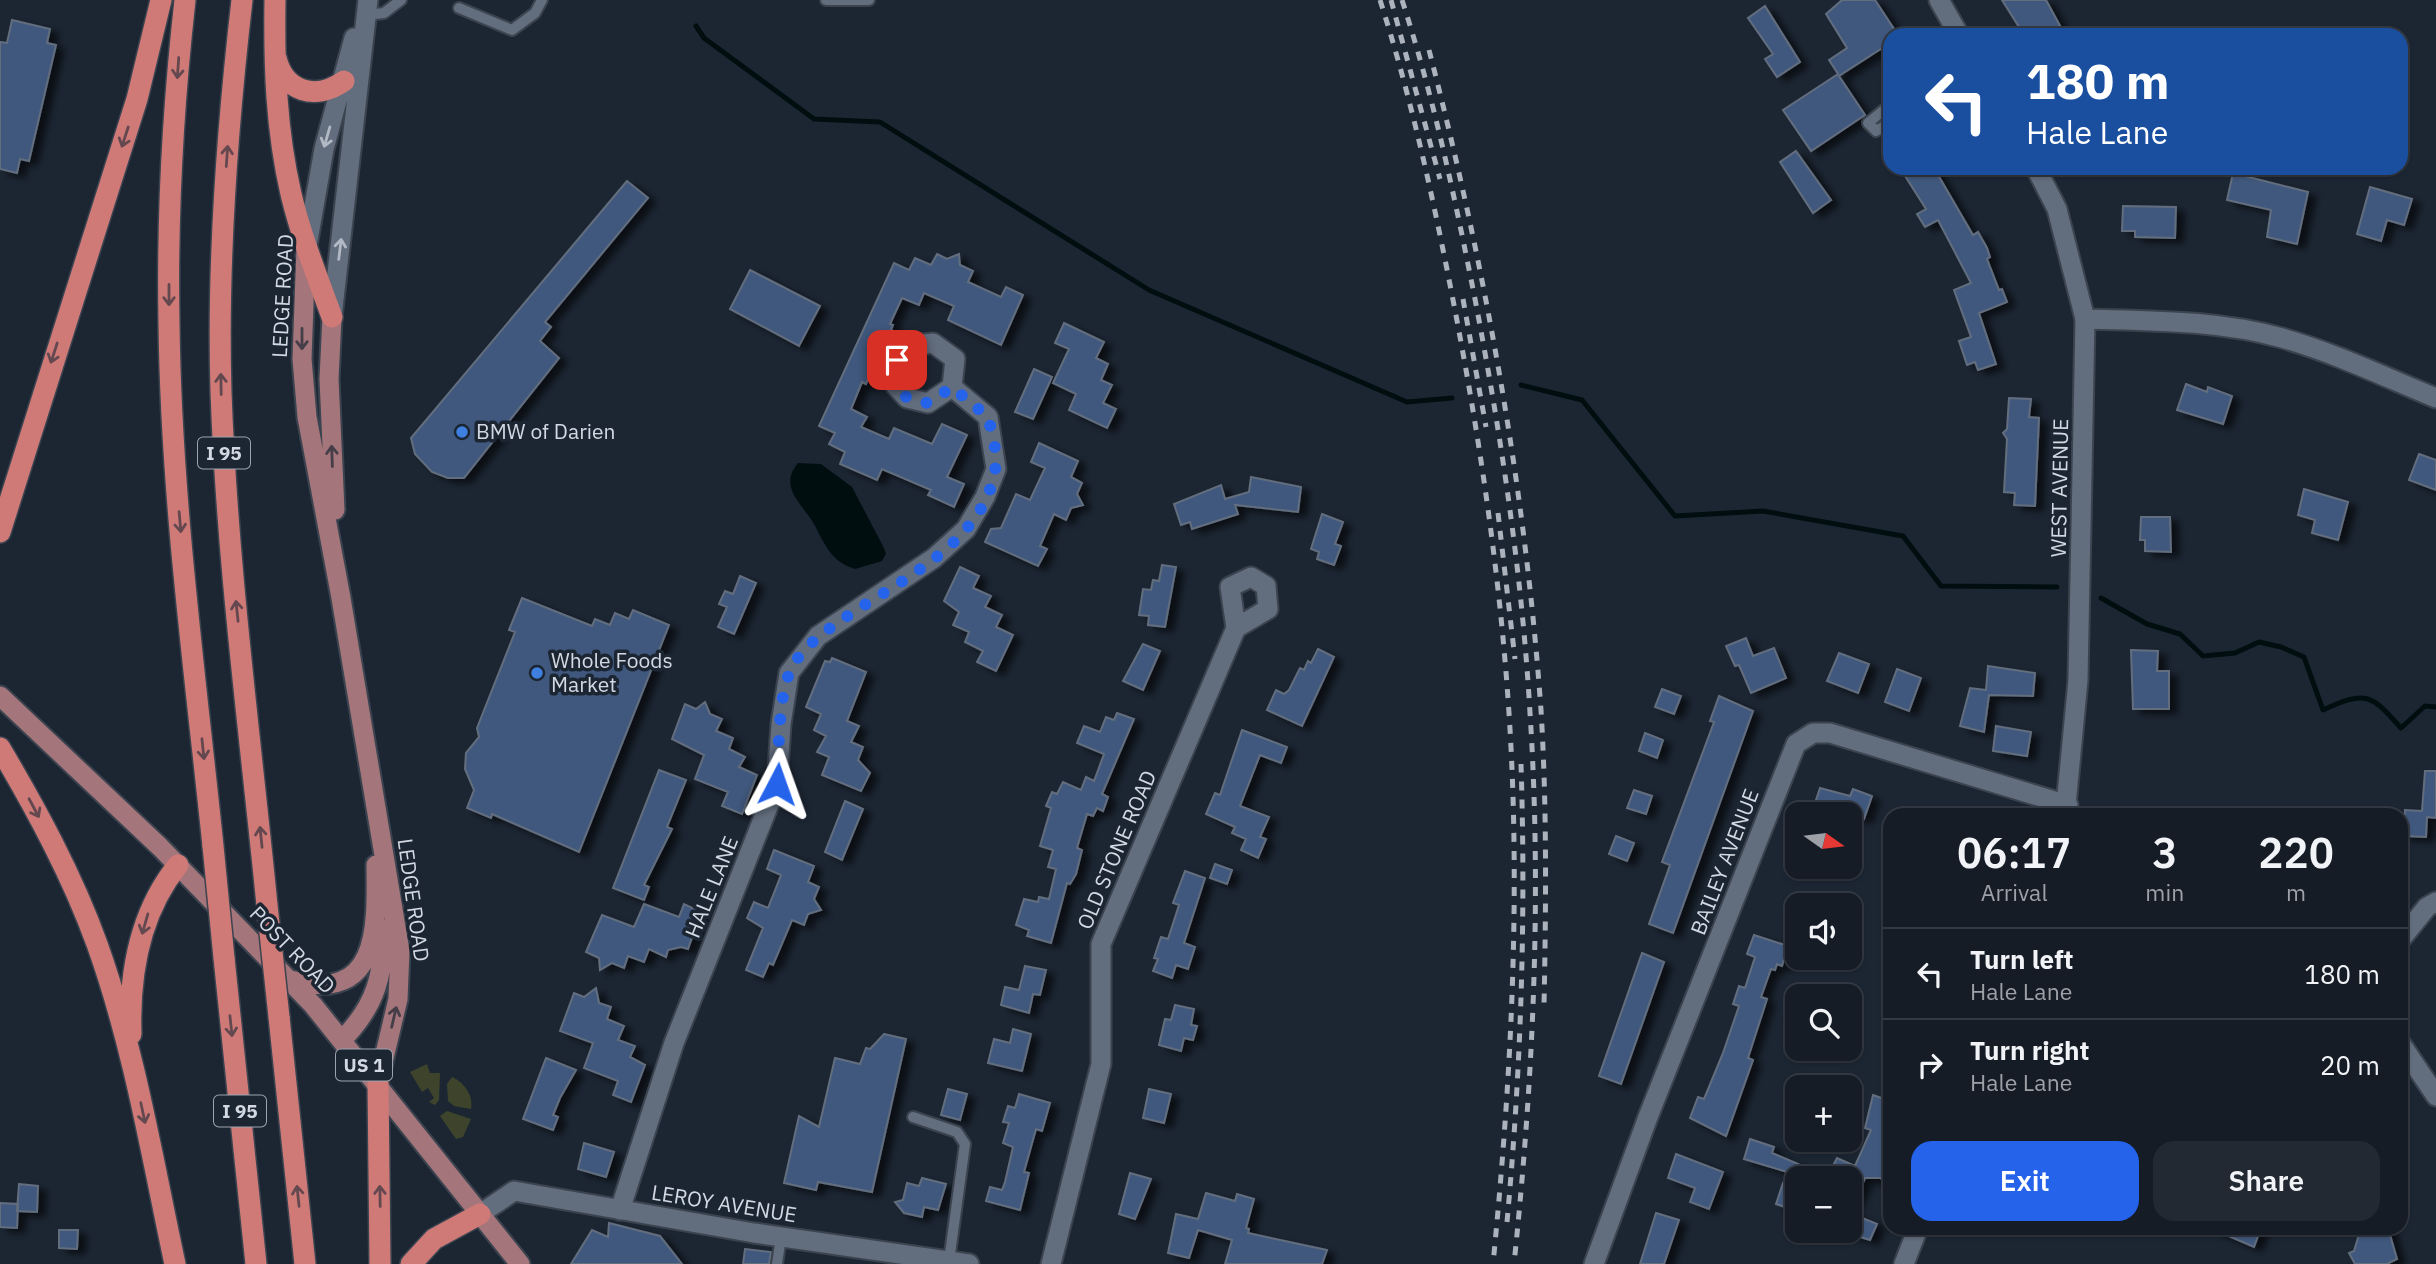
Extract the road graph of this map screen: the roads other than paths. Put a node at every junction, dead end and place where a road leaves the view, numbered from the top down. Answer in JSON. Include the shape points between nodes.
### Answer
{"nodes":[{"id":1,"x":160,"y":0,"type":"edge"},
{"id":2,"x":186,"y":0,"type":"edge"},
{"id":3,"x":242,"y":0,"type":"edge"},
{"id":4,"x":275,"y":0,"type":"edge"},
{"id":5,"x":401,"y":0,"type":"edge"},
{"id":6,"x":542,"y":0,"type":"edge"},
{"id":7,"x":826,"y":0,"type":"edge"},
{"id":8,"x":869,"y":0,"type":"edge"},
{"id":9,"x":1939,"y":0,"type":"edge"},
{"id":10,"x":366,"y":5,"type":"edge"},
{"id":11,"x":459,"y":8,"type":"dead end"},
{"id":12,"x":1955,"y":28,"type":"edge"},
{"id":13,"x":274,"y":39,"type":"junction"},
{"id":14,"x":344,"y":81,"type":"junction"},
{"id":15,"x":1883,"y":110,"type":"edge"},
{"id":16,"x":1883,"y":127,"type":"edge"},
{"id":17,"x":2040,"y":175,"type":"edge"},
{"id":18,"x":307,"y":247,"type":"junction"},
{"id":19,"x":332,"y":317,"type":"junction"},
{"id":20,"x":2085,"y":319,"type":"junction"},
{"id":21,"x":952,"y":387,"type":"dead end"},
{"id":22,"x":2436,"y":398,"type":"edge"},
{"id":23,"x":1,"y":526,"type":"edge"},
{"id":24,"x":341,"y":598,"type":"junction"},
{"id":25,"x":1236,"y":628,"type":"dead end"},
{"id":26,"x":0,"y":696,"type":"edge"},
{"id":27,"x":0,"y":748,"type":"edge"},
{"id":28,"x":376,"y":805,"type":"junction"},
{"id":29,"x":2061,"y":808,"type":"edge"},
{"id":30,"x":2067,"y":808,"type":"edge"},
{"id":31,"x":178,"y":865,"type":"junction"},
{"id":32,"x":2436,"y":902,"type":"edge"},
{"id":33,"x":377,"y":909,"type":"junction"},
{"id":34,"x":2408,"y":930,"type":"edge"},
{"id":35,"x":290,"y":980,"type":"junction"},
{"id":36,"x":343,"y":1039,"type":"junction"},
{"id":37,"x":2408,"y":1055,"type":"edge"},
{"id":38,"x":136,"y":1080,"type":"junction"},
{"id":39,"x":378,"y":1083,"type":"junction"},
{"id":40,"x":2436,"y":1097,"type":"edge"},
{"id":41,"x":913,"y":1117,"type":"dead end"},
{"id":42,"x":620,"y":1210,"type":"junction"},
{"id":43,"x":480,"y":1214,"type":"junction"},
{"id":44,"x":1915,"y":1235,"type":"edge"},
{"id":45,"x":781,"y":1237,"type":"junction"},
{"id":46,"x":959,"y":1263,"type":"edge"},
{"id":47,"x":175,"y":1264,"type":"edge"},
{"id":48,"x":256,"y":1264,"type":"edge"},
{"id":49,"x":305,"y":1264,"type":"edge"},
{"id":50,"x":380,"y":1264,"type":"edge"},
{"id":51,"x":411,"y":1264,"type":"edge"},
{"id":52,"x":520,"y":1264,"type":"edge"},
{"id":53,"x":777,"y":1264,"type":"edge"},
{"id":54,"x":1051,"y":1264,"type":"edge"},
{"id":55,"x":1594,"y":1264,"type":"edge"},
{"id":56,"x":1904,"y":1264,"type":"edge"}],
"edges":[{"from":1,"to":23,"type":"highway","one_way":true,"via":[[137,99]]},
{"from":2,"to":48,"type":"highway","number":"I 95","one_way":true,"bridge":true,"via":[[170,188],[169,324],[180,527]]},
{"from":49,"to":3,"type":"highway","number":"I 95","one_way":true,"bridge":true,"via":[[229,522],[221,390],[224,191]]},
{"from":4,"to":13,"type":"highway"},
{"from":5,"to":10,"type":"lane","via":[[384,13]]},
{"from":6,"to":11,"type":"lane","via":[[535,13],[512,30]]},
{"from":7,"to":8,"type":"lane"},
{"from":9,"to":12,"type":"street"},
{"from":10,"to":14,"type":"street","name":"LEDGE ROAD"},
{"from":19,"to":10,"type":"street","name":"LEDGE ROAD","one_way":true},
{"from":13,"to":14,"type":"highway","via":[[280,71],[299,90],[317,93]]},
{"from":13,"to":18,"type":"highway","via":[[281,141]]},
{"from":14,"to":18,"type":"street","name":"LEDGE ROAD","one_way":true,"via":[[324,149]]},
{"from":15,"to":16,"type":"lane","via":[[1868,123],[1875,131]]},
{"from":17,"to":20,"type":"street","name":"WEST AVENUE","via":[[2057,209]]},
{"from":18,"to":19,"type":"highway"},
{"from":18,"to":24,"type":"main road","name":"LEDGE ROAD","one_way":true,"via":[[303,388]]},
{"from":24,"to":19,"type":"main road","name":"LEDGE ROAD","one_way":true,"via":[[329,379]]},
{"from":20,"to":22,"type":"street","via":[[2199,323],[2280,337]]},
{"from":20,"to":30,"type":"street","name":"WEST AVENUE","via":[[2078,680]]},
{"from":21,"to":42,"type":"street","name":"HALE LANE","via":[[988,417],[996,469],[985,498],[966,529],[934,558],[818,636],[789,673],[777,784],[674,1043]]},
{"from":24,"to":28,"type":"main road","name":"LEDGE ROAD"},
{"from":25,"to":54,"type":"street","name":"OLD STONE ROAD","via":[[1101,944],[1101,1064]]},
{"from":26,"to":31,"type":"main road","name":"POST ROAD","number":"US 1"},
{"from":27,"to":38,"type":"highway","one_way":true,"via":[[53,844],[89,923]]},
{"from":28,"to":33,"type":"main road","name":"LEDGE ROAD"},
{"from":39,"to":28,"type":"main road","name":"LEDGE ROAD","one_way":true,"via":[[396,1015],[400,967]]},
{"from":29,"to":55,"type":"street","name":"BAILEY AVENUE","via":[[1830,733],[1813,733],[1796,744]]},
{"from":31,"to":35,"type":"main road","name":"POST ROAD","number":"US 1"},
{"from":31,"to":38,"type":"highway","one_way":true,"via":[[151,905],[137,959],[130,1007]]},
{"from":32,"to":34,"type":"street"},
{"from":33,"to":35,"type":"main road","name":"LEDGE ROAD","via":[[368,958],[356,975],[331,985]]},
{"from":33,"to":36,"type":"main road","name":"LEDGE ROAD","via":[[383,959],[378,988],[367,1011]]},
{"from":35,"to":36,"type":"main road","name":"POST ROAD","number":"US 1"},
{"from":36,"to":39,"type":"main road","name":"POST ROAD","number":"US 1"},
{"from":37,"to":40,"type":"street"},
{"from":38,"to":47,"type":"highway","one_way":true},
{"from":39,"to":43,"type":"main road","name":"POST ROAD","number":"US 1"},
{"from":50,"to":39,"type":"highway","one_way":true},
{"from":41,"to":46,"type":"lane","via":[[957,1132],[965,1144]]},
{"from":42,"to":43,"type":"street","name":"LEROY AVENUE","via":[[514,1191]]},
{"from":42,"to":45,"type":"street","name":"LEROY AVENUE"},
{"from":43,"to":51,"type":"highway","via":[[434,1239]]},
{"from":43,"to":52,"type":"main road","name":"POST ROAD","number":"US 1"},
{"from":44,"to":56,"type":"street"},
{"from":45,"to":46,"type":"street","name":"LEROY AVENUE"},
{"from":45,"to":53,"type":"lane"}]}
